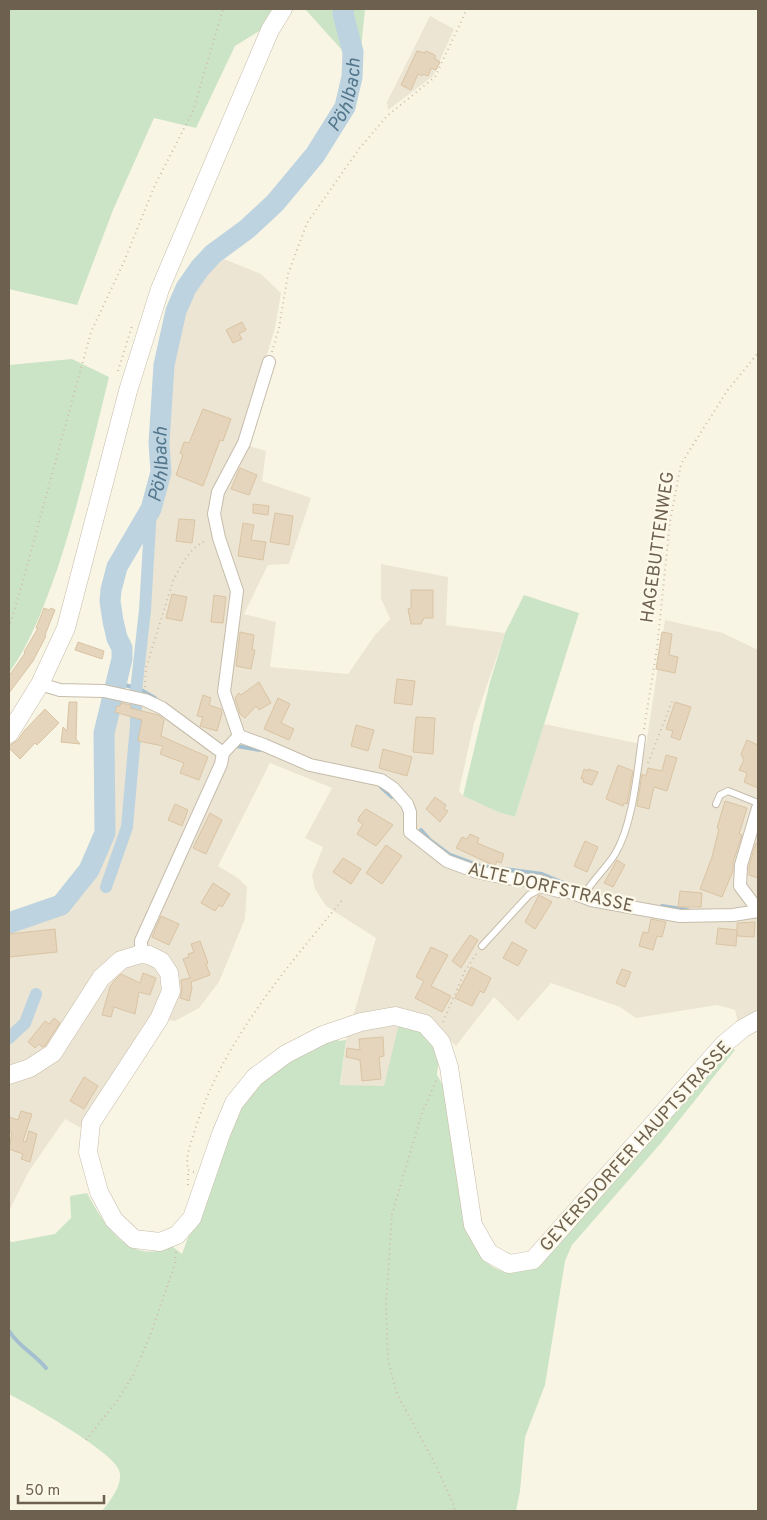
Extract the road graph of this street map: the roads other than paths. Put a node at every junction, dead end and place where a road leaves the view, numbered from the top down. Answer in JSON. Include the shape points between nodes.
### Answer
{"nodes":[{"id":1,"x":283,"y":9,"type":"edge"},
{"id":2,"x":269,"y":362,"type":"road end"},
{"id":3,"x":40,"y":684,"type":"junction"},
{"id":4,"x":9,"y":734,"type":"edge"},
{"id":5,"x":239,"y":736,"type":"junction"},
{"id":6,"x":642,"y":738,"type":"road end"},
{"id":7,"x":223,"y":753,"type":"junction"},
{"id":8,"x":758,"y":803,"type":"edge"},
{"id":9,"x":716,"y":804,"type":"dead end"},
{"id":10,"x":758,"y":808,"type":"edge"},
{"id":11,"x":580,"y":895,"type":"junction"},
{"id":12,"x":758,"y":910,"type":"edge"},
{"id":13,"x":482,"y":946,"type":"road end"},
{"id":14,"x":141,"y":954,"type":"junction"},
{"id":15,"x":758,"y":1020,"type":"edge"},
{"id":16,"x":9,"y":1076,"type":"edge"}],
"edges":[{"from":1,"to":3,"type":"main road","via":[[270,30],[160,289],[128,391],[66,628]]},
{"from":2,"to":5,"type":"street","via":[[244,443],[218,492],[214,514],[237,591],[224,692]]},
{"from":3,"to":4,"type":"main road"},
{"from":3,"to":7,"type":"street","via":[[60,690],[143,694]]},
{"from":5,"to":7,"type":"street"},
{"from":5,"to":11,"type":"street","name":"ALTE DORFSTRASSE","via":[[310,765],[381,780],[407,804],[410,832],[447,861],[477,872],[540,881]]},
{"from":6,"to":11,"type":"lane","via":[[625,830],[615,853]]},
{"from":7,"to":14,"type":"street","via":[[221,764],[141,941]]},
{"from":8,"to":9,"type":"lane","via":[[728,791],[720,795]]},
{"from":10,"to":12,"type":"street","name":"ALTE DORFSTRASSE","via":[[742,865],[740,886]]},
{"from":11,"to":12,"type":"street","name":"ALTE DORFSTRASSE","via":[[591,900],[680,916],[733,915]]},
{"from":11,"to":13,"type":"lane","via":[[562,895],[540,889],[528,895]]},
{"from":14,"to":15,"type":"main road","name":"GEYERSDORFER HAUPTSTRASSE","via":[[162,962],[170,973],[171,991],[160,1019],[91,1123],[88,1152],[99,1192],[114,1220],[134,1239],[160,1242],[177,1235],[192,1218],[234,1103],[256,1077],[286,1054],[323,1035],[361,1022],[395,1016],[425,1024],[441,1042],[449,1067],[473,1225],[489,1253],[509,1264],[533,1260],[723,1045]]},
{"from":14,"to":16,"type":"main road","via":[[121,960],[101,978],[53,1053],[30,1068]]}]}
